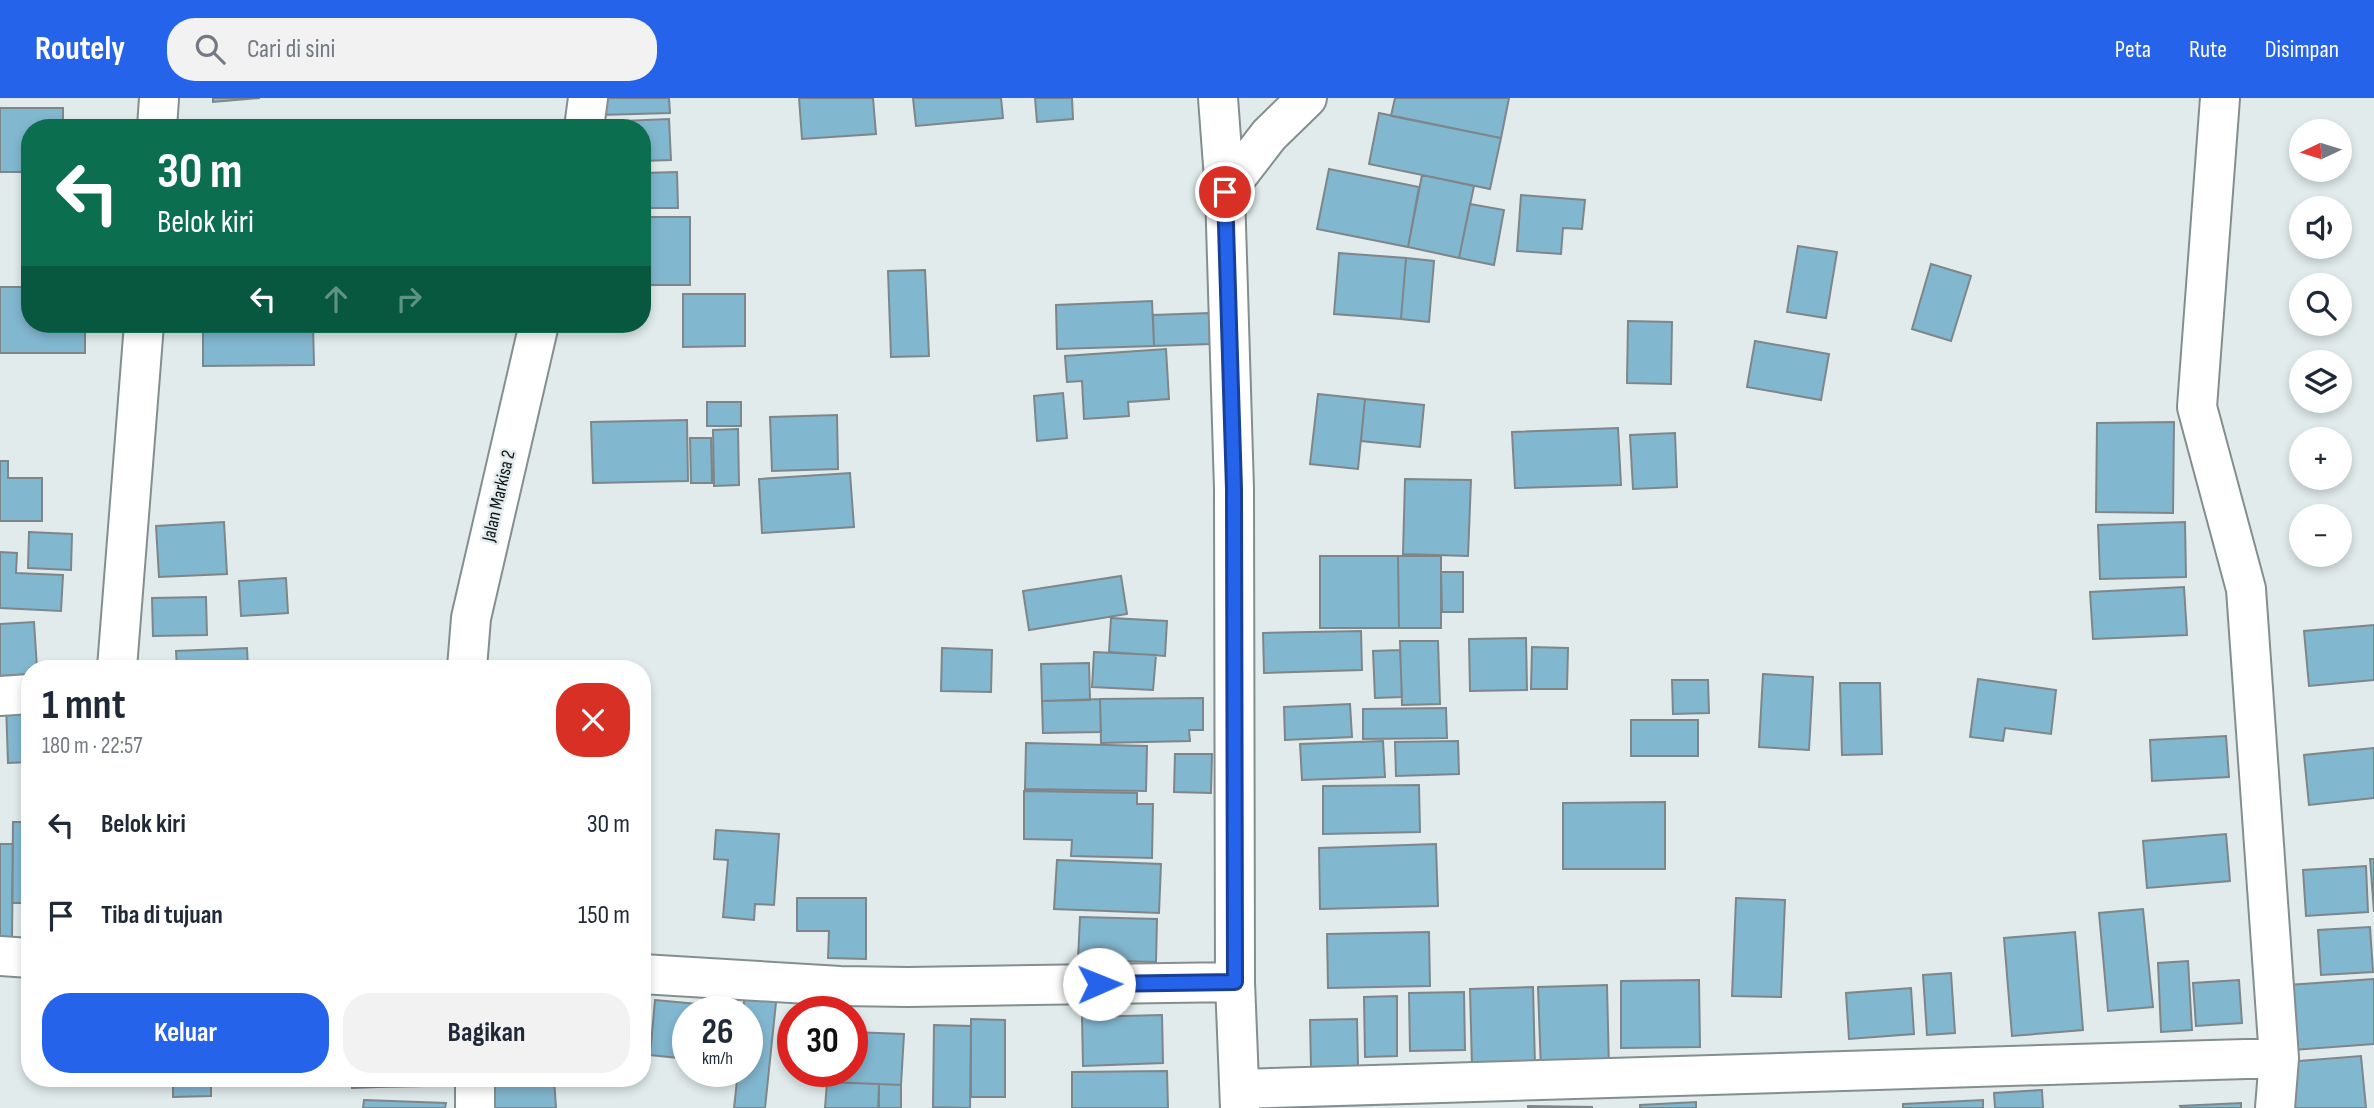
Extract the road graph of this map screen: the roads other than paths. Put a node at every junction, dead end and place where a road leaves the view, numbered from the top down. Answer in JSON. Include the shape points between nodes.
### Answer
{"nodes":[{"id":1,"x":159,"y":98,"type":"edge"},
{"id":2,"x":588,"y":98,"type":"edge"},
{"id":3,"x":1219,"y":98,"type":"edge"},
{"id":4,"x":1307,"y":98,"type":"edge"},
{"id":5,"x":2220,"y":98,"type":"edge"},
{"id":6,"x":158,"y":119,"type":"edge"},
{"id":7,"x":585,"y":119,"type":"edge"},
{"id":8,"x":1225,"y":192,"type":"junction"},
{"id":9,"x":143,"y":333,"type":"edge"},
{"id":10,"x":537,"y":333,"type":"edge"},
{"id":11,"x":118,"y":660,"type":"edge"},
{"id":12,"x":468,"y":660,"type":"edge"},
{"id":13,"x":21,"y":695,"type":"edge"},
{"id":14,"x":0,"y":696,"type":"edge"},
{"id":15,"x":0,"y":956,"type":"edge"},
{"id":16,"x":21,"y":957,"type":"edge"},
{"id":17,"x":651,"y":975,"type":"edge"},
{"id":18,"x":1235,"y":982,"type":"junction"},
{"id":19,"x":2279,"y":1058,"type":"junction"},
{"id":20,"x":475,"y":1087,"type":"edge"},
{"id":21,"x":1240,"y":1098,"type":"edge"},
{"id":22,"x":475,"y":1108,"type":"edge"},
{"id":23,"x":2275,"y":1108,"type":"edge"}],
"edges":[{"from":1,"to":6,"type":"street"},
{"from":2,"to":7,"type":"street"},
{"from":3,"to":8,"type":"street"},
{"from":4,"to":8,"type":"street","via":[[1269,135]]},
{"from":5,"to":19,"type":"street","via":[[2197,407],[2246,589]]},
{"from":8,"to":18,"type":"street","via":[[1234,489]]},
{"from":9,"to":11,"type":"street"},
{"from":10,"to":12,"type":"street","name":"Jalan Markisa 2","via":[[471,618]]},
{"from":13,"to":14,"type":"street"},
{"from":15,"to":16,"type":"street"},
{"from":17,"to":18,"type":"street","via":[[908,987]]},
{"from":18,"to":21,"type":"street"},
{"from":19,"to":21,"type":"street"},
{"from":19,"to":23,"type":"street"},
{"from":20,"to":22,"type":"street"}]}
